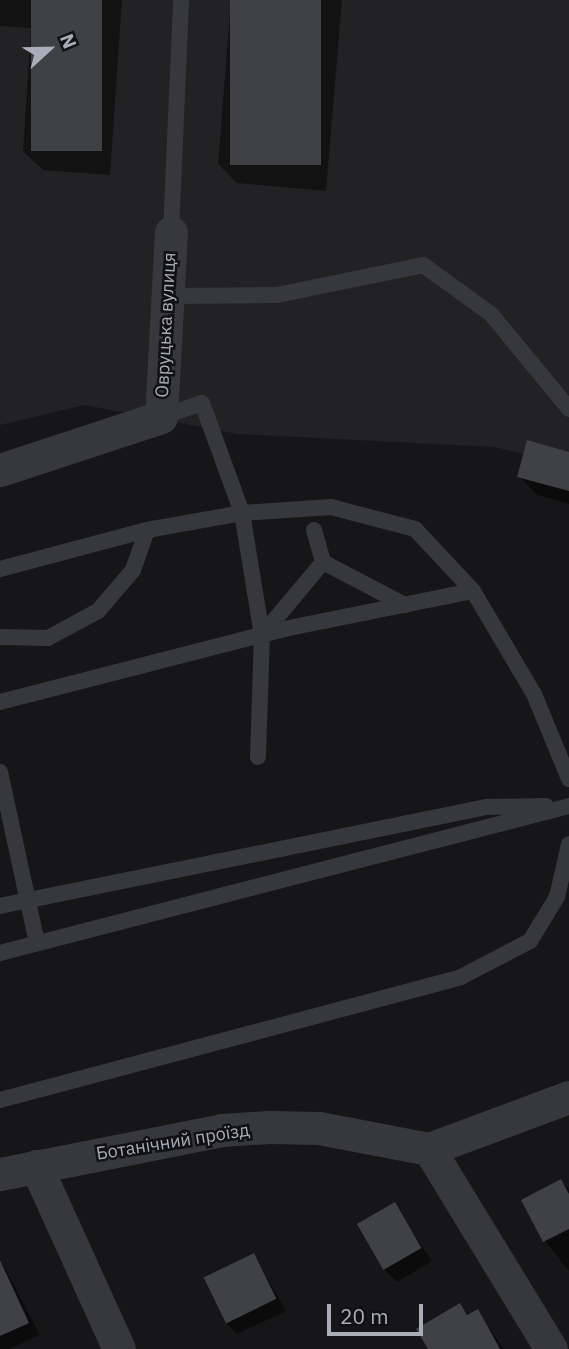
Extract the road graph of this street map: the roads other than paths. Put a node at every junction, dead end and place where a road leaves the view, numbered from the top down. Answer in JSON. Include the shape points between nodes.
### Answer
{"nodes":[{"id":1,"x":181,"y":0,"type":"edge"},
{"id":2,"x":171,"y":232,"type":"joint"},
{"id":3,"x":170,"y":296,"type":"junction"},
{"id":4,"x":569,"y":410,"type":"edge"},
{"id":5,"x":161,"y":417,"type":"junction"},
{"id":6,"x":0,"y":470,"type":"edge"},
{"id":7,"x":242,"y":513,"type":"junction"},
{"id":8,"x":147,"y":530,"type":"junction"},
{"id":9,"x":314,"y":530,"type":"dead end"},
{"id":10,"x":323,"y":562,"type":"junction"},
{"id":11,"x":0,"y":569,"type":"edge"},
{"id":12,"x":473,"y":591,"type":"junction"},
{"id":13,"x":405,"y":604,"type":"junction"},
{"id":14,"x":262,"y":635,"type":"junction"},
{"id":15,"x":0,"y":637,"type":"edge"},
{"id":16,"x":0,"y":702,"type":"edge"},
{"id":17,"x":258,"y":757,"type":"dead end"},
{"id":18,"x":0,"y":772,"type":"edge"},
{"id":19,"x":569,"y":779,"type":"edge"},
{"id":20,"x":569,"y":806,"type":"edge"},
{"id":21,"x":569,"y":844,"type":"edge"},
{"id":22,"x":29,"y":899,"type":"junction"},
{"id":23,"x":0,"y":905,"type":"edge"},
{"id":24,"x":37,"y":943,"type":"junction"},
{"id":25,"x":0,"y":953,"type":"edge"},
{"id":26,"x":569,"y":1097,"type":"edge"},
{"id":27,"x":0,"y":1100,"type":"edge"},
{"id":28,"x":429,"y":1149,"type":"junction"},
{"id":29,"x":36,"y":1166,"type":"junction"},
{"id":30,"x":0,"y":1174,"type":"edge"},
{"id":31,"x":119,"y":1349,"type":"edge"},
{"id":32,"x":551,"y":1349,"type":"edge"}],
"edges":[{"from":1,"to":2,"type":"lane"},
{"from":2,"to":3,"type":"street","name":"Овруцька вулиця"},
{"from":3,"to":4,"type":"lane","via":[[278,295],[423,265],[491,314]]},
{"from":3,"to":5,"type":"street","name":"Овруцька вулиця"},
{"from":5,"to":6,"type":"street","name":"Овруцька вулиця"},
{"from":5,"to":7,"type":"lane","via":[[202,403]]},
{"from":7,"to":8,"type":"lane"},
{"from":7,"to":12,"type":"lane","via":[[331,507],[415,529]]},
{"from":7,"to":14,"type":"lane"},
{"from":8,"to":11,"type":"lane"},
{"from":8,"to":15,"type":"lane","via":[[133,570],[98,611],[48,638]]},
{"from":9,"to":10,"type":"lane"},
{"from":10,"to":13,"type":"lane"},
{"from":10,"to":14,"type":"lane"},
{"from":12,"to":13,"type":"lane"},
{"from":12,"to":19,"type":"lane","via":[[534,694]]},
{"from":13,"to":14,"type":"lane"},
{"from":14,"to":16,"type":"lane"},
{"from":14,"to":17,"type":"lane"},
{"from":18,"to":22,"type":"lane"},
{"from":20,"to":22,"type":"lane","via":[[487,807]]},
{"from":20,"to":24,"type":"lane"},
{"from":21,"to":27,"type":"lane","via":[[557,897],[530,941],[461,977]]},
{"from":22,"to":23,"type":"lane"},
{"from":22,"to":24,"type":"lane"},
{"from":24,"to":25,"type":"lane"},
{"from":26,"to":28,"type":"street"},
{"from":28,"to":29,"type":"street","name":"Ботанічний проїзд","via":[[319,1128],[269,1127],[222,1130]]},
{"from":28,"to":32,"type":"street"},
{"from":29,"to":30,"type":"street","name":"Ботанічний проїзд"},
{"from":29,"to":31,"type":"street"}]}
